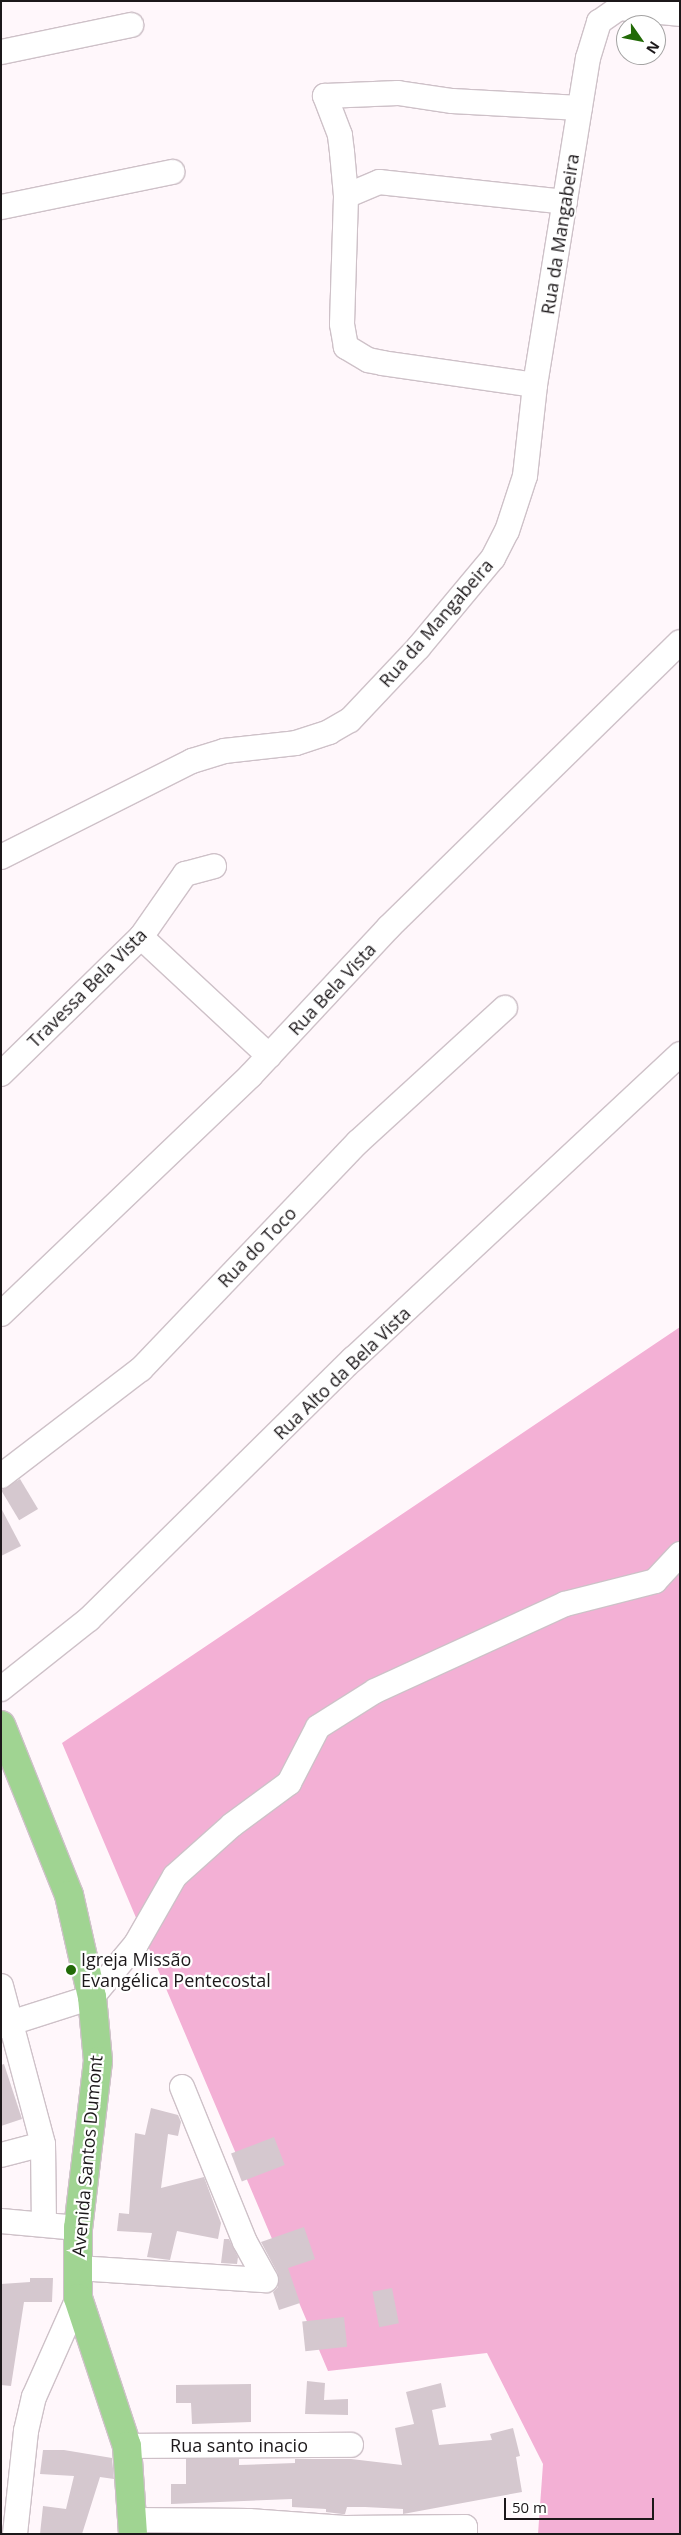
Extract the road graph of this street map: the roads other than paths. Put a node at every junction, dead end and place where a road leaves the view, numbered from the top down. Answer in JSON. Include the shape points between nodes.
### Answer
{"nodes":[{"id":1,"x":680,"y":14,"type":"edge"},
{"id":2,"x":131,"y":25,"type":"dead end"},
{"id":3,"x":1,"y":52,"type":"edge"},
{"id":4,"x":580,"y":108,"type":"junction"},
{"id":5,"x":172,"y":172,"type":"dead end"},
{"id":6,"x":346,"y":196,"type":"junction"},
{"id":7,"x":565,"y":202,"type":"junction"},
{"id":8,"x":1,"y":206,"type":"edge"},
{"id":9,"x":535,"y":385,"type":"junction"},
{"id":10,"x":680,"y":642,"type":"edge"},
{"id":11,"x":670,"y":665,"type":"edge"},
{"id":12,"x":1,"y":857,"type":"edge"},
{"id":13,"x":214,"y":866,"type":"dead end"},
{"id":14,"x":141,"y":937,"type":"junction"},
{"id":15,"x":505,"y":1008,"type":"dead end"},
{"id":16,"x":680,"y":1054,"type":"edge"},
{"id":17,"x":269,"y":1056,"type":"junction"},
{"id":18,"x":1,"y":1074,"type":"edge"},
{"id":19,"x":1,"y":1314,"type":"edge"},
{"id":20,"x":1,"y":1476,"type":"edge"},
{"id":21,"x":680,"y":1554,"type":"edge"},
{"id":22,"x":1,"y":1689,"type":"edge"},
{"id":23,"x":1,"y":1725,"type":"edge"},
{"id":24,"x":8,"y":1759,"type":"edge"},
{"id":25,"x":1,"y":1986,"type":"edge"},
{"id":26,"x":92,"y":1997,"type":"junction"},
{"id":27,"x":6,"y":2025,"type":"edge"},
{"id":28,"x":182,"y":2087,"type":"dead end"},
{"id":29,"x":43,"y":2144,"type":"junction"},
{"id":30,"x":1,"y":2155,"type":"edge"},
{"id":31,"x":1,"y":2221,"type":"edge"},
{"id":32,"x":44,"y":2224,"type":"junction"},
{"id":33,"x":78,"y":2228,"type":"junction"},
{"id":34,"x":78,"y":2268,"type":"junction"},
{"id":35,"x":78,"y":2298,"type":"junction"},
{"id":36,"x":351,"y":2444,"type":"dead end"},
{"id":37,"x":127,"y":2446,"type":"junction"},
{"id":38,"x":133,"y":2527,"type":"edge"},
{"id":39,"x":465,"y":2531,"type":"edge"},
{"id":40,"x":15,"y":2534,"type":"edge"}],
"edges":[{"from":1,"to":4,"type":"street","name":"Rua da Mangabeira","via":[[619,8],[600,22],[588,58]]},
{"from":2,"to":3,"type":"street"},
{"from":4,"to":6,"type":"street","via":[[452,101],[398,93],[325,96],[340,135]]},
{"from":4,"to":7,"type":"street","name":"Rua da Mangabeira"},
{"from":5,"to":8,"type":"street"},
{"from":6,"to":7,"type":"street","via":[[379,182]]},
{"from":6,"to":9,"type":"street","via":[[342,332],[351,352],[383,363]]},
{"from":7,"to":9,"type":"street","name":"Rua da Mangabeira"},
{"from":9,"to":12,"type":"street","name":"Rua da Mangabeira","via":[[525,476],[493,558],[418,648],[350,720],[329,732],[296,743],[224,751],[192,761]]},
{"from":10,"to":11,"type":"street","name":"Rua Bela Vista"},
{"from":11,"to":17,"type":"street","name":"Rua Bela Vista","via":[[571,746],[389,927]]},
{"from":13,"to":14,"type":"street","name":"Travessa Bela Vista","via":[[185,874]]},
{"from":14,"to":17,"type":"street"},
{"from":14,"to":18,"type":"street","name":"Travessa Bela Vista"},
{"from":15,"to":20,"type":"street","name":"Rua do Toco","via":[[358,1142],[141,1368]]},
{"from":16,"to":22,"type":"street","name":"Rua Alto da Bela Vista","via":[[353,1359],[89,1619]]},
{"from":17,"to":19,"type":"street","name":"Rua Bela Vista"},
{"from":21,"to":26,"type":"street","via":[[655,1581],[565,1604],[374,1691],[318,1727],[289,1783],[232,1825],[175,1876],[136,1944]]},
{"from":23,"to":24,"type":"main road","name":"Avenida Santos Dumont"},
{"from":24,"to":26,"type":"main road","name":"Avenida Santos Dumont","via":[[69,1895]]},
{"from":25,"to":27,"type":"street"},
{"from":26,"to":27,"type":"street"},
{"from":26,"to":33,"type":"main road","name":"Avenida Santos Dumont","via":[[98,2061]]},
{"from":27,"to":29,"type":"street"},
{"from":28,"to":34,"type":"street","via":[[244,2242],[266,2280]]},
{"from":29,"to":30,"type":"street"},
{"from":29,"to":32,"type":"street"},
{"from":31,"to":32,"type":"street"},
{"from":32,"to":33,"type":"street"},
{"from":33,"to":34,"type":"main road","name":"Avenida Santos Dumont"},
{"from":34,"to":35,"type":"main road","name":"Avenida Santos Dumont"},
{"from":35,"to":37,"type":"main road","name":"Avenida Santos Dumont"},
{"from":35,"to":40,"type":"street","via":[[34,2397],[26,2431]]},
{"from":36,"to":37,"type":"street","name":"Rua santo inacio"},
{"from":37,"to":38,"type":"main road","name":"Avenida Santos Dumont"},
{"from":38,"to":39,"type":"street","via":[[249,2521],[345,2528]]}]}
